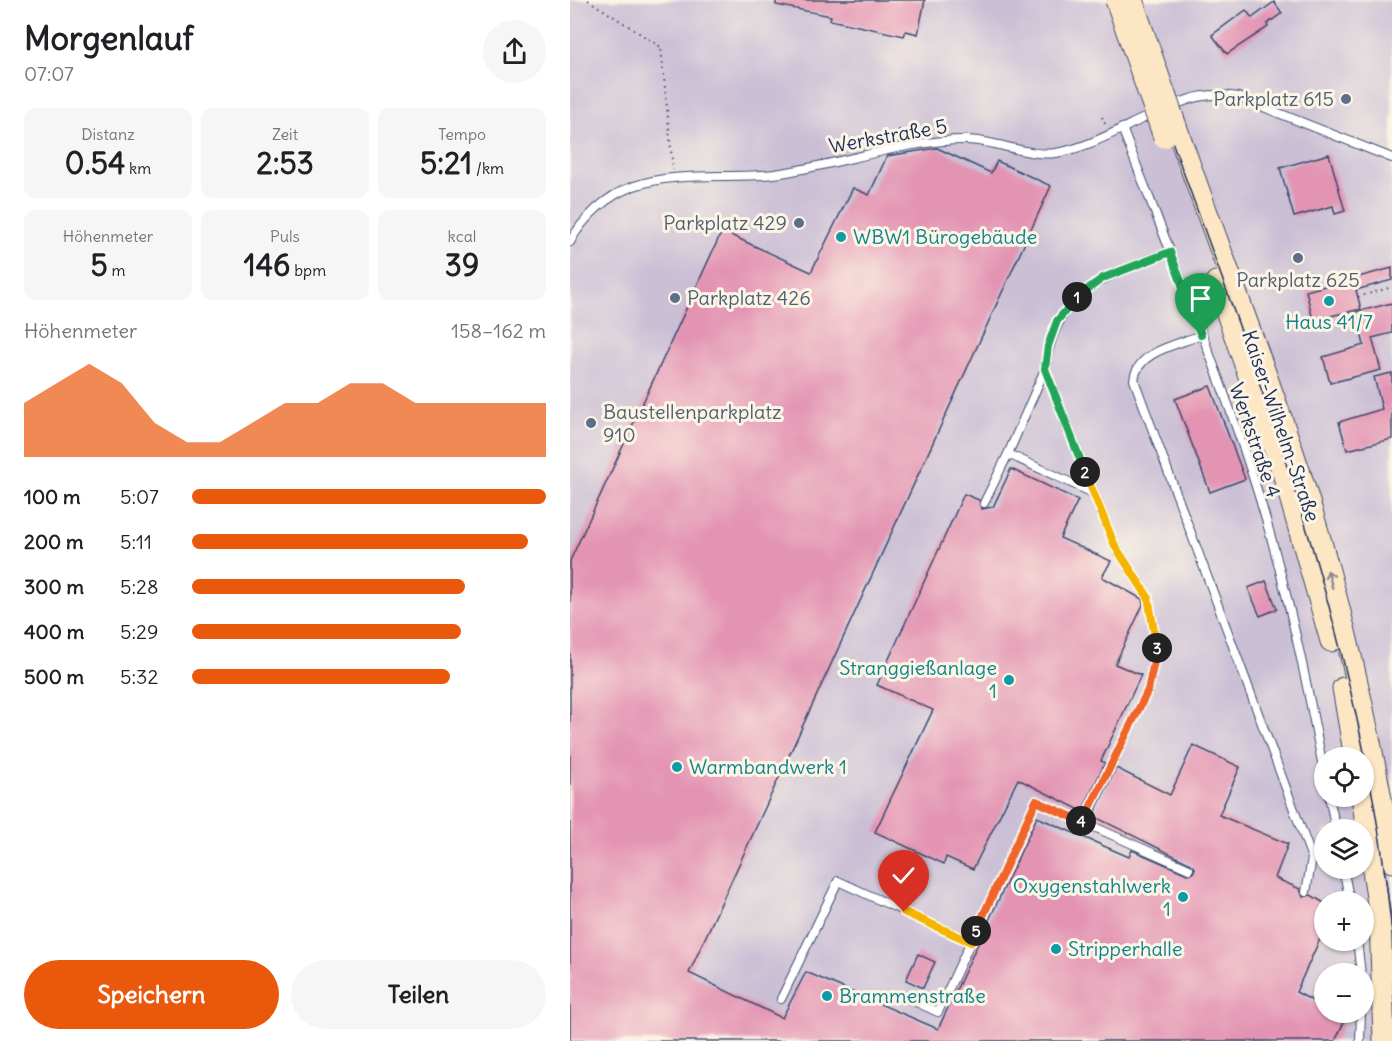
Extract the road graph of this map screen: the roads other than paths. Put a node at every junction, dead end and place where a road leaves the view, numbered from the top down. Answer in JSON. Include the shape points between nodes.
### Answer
{"nodes":[{"id":1,"x":1116,"y":0,"type":"edge"},
{"id":2,"x":1132,"y":0,"type":"edge"},
{"id":3,"x":1122,"y":128,"type":"junction"},
{"id":4,"x":1171,"y":133,"type":"junction"},
{"id":5,"x":1392,"y":158,"type":"edge"},
{"id":6,"x":570,"y":242,"type":"edge"},
{"id":7,"x":1170,"y":252,"type":"junction"},
{"id":8,"x":1201,"y":335,"type":"junction"},
{"id":9,"x":1045,"y":369,"type":"junction"},
{"id":10,"x":1008,"y":454,"type":"junction"},
{"id":11,"x":1093,"y":493,"type":"junction"},
{"id":12,"x":984,"y":503,"type":"dead end"},
{"id":13,"x":1319,"y":747,"type":"edge"},
{"id":14,"x":1353,"y":747,"type":"edge"},
{"id":15,"x":1364,"y":807,"type":"edge"},
{"id":16,"x":1083,"y":822,"type":"junction"},
{"id":17,"x":1392,"y":862,"type":"edge"},
{"id":18,"x":1189,"y":868,"type":"dead end"},
{"id":19,"x":1306,"y":892,"type":"dead end"},
{"id":20,"x":971,"y":942,"type":"junction"},
{"id":21,"x":903,"y":996,"type":"dead end"},
{"id":22,"x":781,"y":999,"type":"dead end"},
{"id":23,"x":1361,"y":1023,"type":"edge"},
{"id":24,"x":1360,"y":1041,"type":"edge"},
{"id":25,"x":1383,"y":1041,"type":"edge"}],
"edges":[{"from":1,"to":4,"type":"main road","name":"Kaiser-Wilhelm-Straße","bridge":true},
{"from":2,"to":4,"type":"main road","name":"Kaiser-Wilhelm-Straße","bridge":true},
{"from":3,"to":5,"type":"lane","name":"Werkstraße 5","via":[[1197,95],[1219,93]]},
{"from":3,"to":6,"type":"lane","name":"Werkstraße 5","via":[[1056,153],[944,140],[784,172],[674,179],[634,186],[597,208],[582,222]]},
{"from":3,"to":7,"type":"lane","name":"Werkstraße 4"},
{"from":4,"to":14,"type":"main road","name":"Kaiser-Wilhelm-Straße","via":[[1284,476],[1340,671]]},
{"from":17,"to":4,"type":"main road","name":"Kaiser-Wilhelm-Straße","one_way":true,"via":[[1370,747],[1319,537],[1298,470]]},
{"from":7,"to":8,"type":"lane","name":"Werkstraße 4"},
{"from":7,"to":9,"type":"lane","via":[[1103,278],[1069,304],[1057,321]]},
{"from":8,"to":13,"type":"lane","name":"Werkstraße 4","via":[[1240,439],[1275,557],[1305,673]]},
{"from":8,"to":19,"type":"lane","via":[[1142,359],[1134,380],[1312,858]]},
{"from":9,"to":10,"type":"lane"},
{"from":9,"to":11,"type":"lane"},
{"from":10,"to":11,"type":"lane"},
{"from":10,"to":12,"type":"lane"},
{"from":11,"to":16,"type":"lane","via":[[1115,546],[1148,597],[1157,648],[1148,690]]},
{"from":15,"to":25,"type":"main road","via":[[1380,917]]},
{"from":16,"to":18,"type":"lane"},
{"from":16,"to":20,"type":"lane","via":[[1036,801]]},
{"from":20,"to":21,"type":"lane","via":[[938,1012]]},
{"from":20,"to":22,"type":"lane","via":[[838,881]]},
{"from":23,"to":24,"type":"lane"}]}
